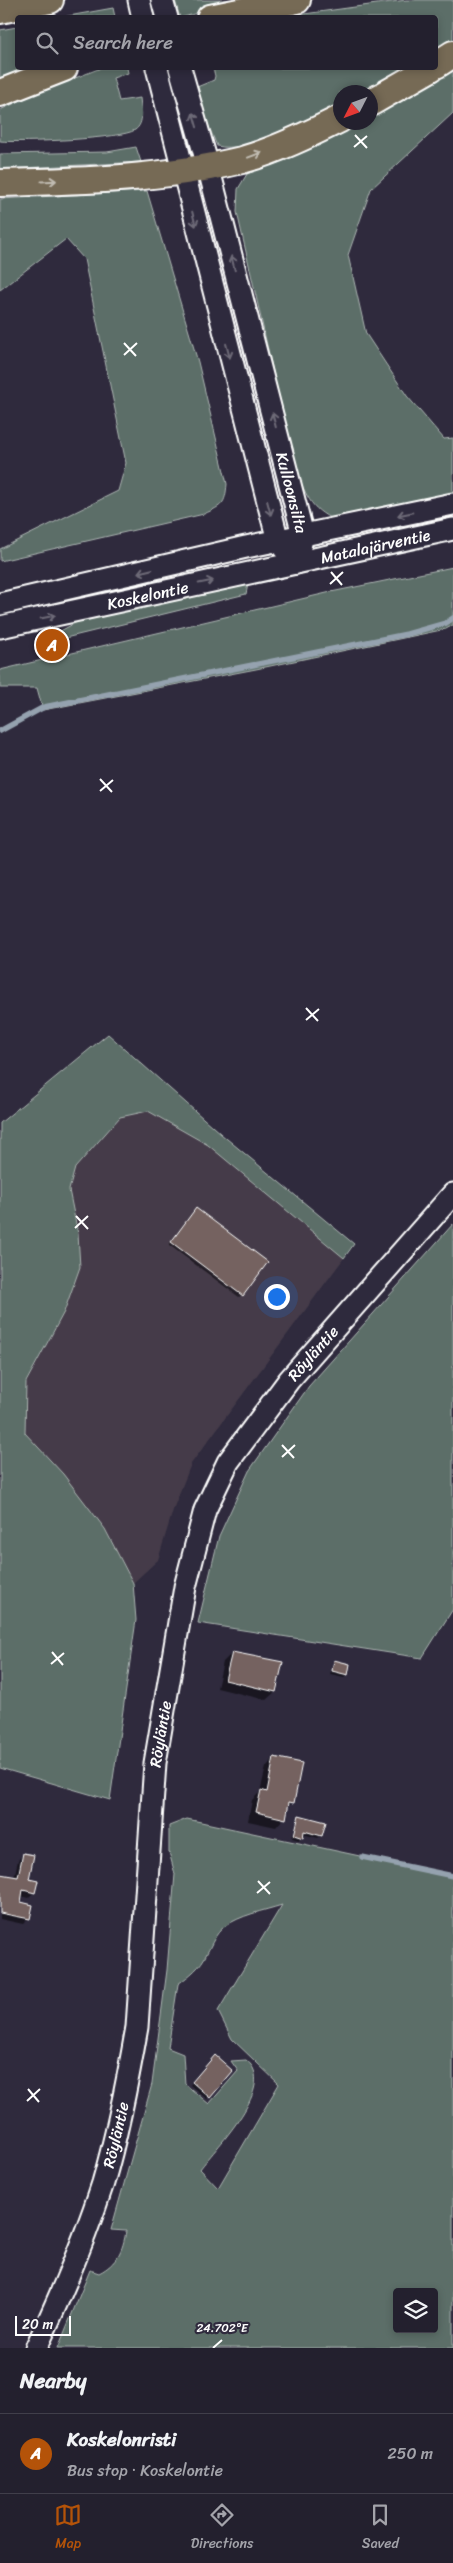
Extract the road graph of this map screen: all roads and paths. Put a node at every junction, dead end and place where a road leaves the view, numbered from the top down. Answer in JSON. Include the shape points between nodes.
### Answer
{"nodes":[{"id":1,"x":50,"y":0,"type":"edge"},
{"id":2,"x":139,"y":0,"type":"edge"},
{"id":3,"x":162,"y":0,"type":"edge"},
{"id":4,"x":297,"y":0,"type":"edge"},
{"id":5,"x":0,"y":10,"type":"edge"},
{"id":6,"x":142,"y":15,"type":"edge"},
{"id":7,"x":166,"y":15,"type":"edge"},
{"id":8,"x":224,"y":15,"type":"edge"},
{"id":9,"x":453,"y":54,"type":"edge"},
{"id":10,"x":438,"y":64,"type":"edge"},
{"id":11,"x":59,"y":70,"type":"edge"},
{"id":12,"x":180,"y":70,"type":"edge"},
{"id":13,"x":428,"y":70,"type":"edge"},
{"id":14,"x":158,"y":72,"type":"edge"},
{"id":15,"x":0,"y":93,"type":"edge"},
{"id":16,"x":378,"y":98,"type":"edge"},
{"id":17,"x":333,"y":123,"type":"edge"},
{"id":18,"x":208,"y":166,"type":"junction"},
{"id":19,"x":182,"y":172,"type":"junction"},
{"id":20,"x":0,"y":183,"type":"edge"},
{"id":21,"x":453,"y":504,"type":"edge"},
{"id":22,"x":453,"y":529,"type":"edge"},
{"id":23,"x":304,"y":536,"type":"junction"},
{"id":24,"x":278,"y":541,"type":"junction"},
{"id":25,"x":296,"y":563,"type":"junction"},
{"id":26,"x":0,"y":604,"type":"edge"},
{"id":27,"x":0,"y":627,"type":"edge"},
{"id":28,"x":453,"y":1194,"type":"edge"},
{"id":29,"x":36,"y":2348,"type":"edge"}],
"edges":[{"from":1,"to":5,"type":"highway"},
{"from":2,"to":6,"type":"main road"},
{"from":3,"to":7,"type":"main road"},
{"from":4,"to":8,"type":"highway"},
{"from":9,"to":10,"type":"highway"},
{"from":11,"to":15,"type":"highway"},
{"from":18,"to":12,"type":"main road","name":"Kulloonsilta","one_way":true},
{"from":13,"to":16,"type":"highway"},
{"from":14,"to":19,"type":"main road","name":"Kulloonsilta"},
{"from":18,"to":17,"type":"highway","one_way":true,"via":[[244,159]]},
{"from":18,"to":19,"type":"highway"},
{"from":23,"to":18,"type":"main road","name":"Kulloonsilta","one_way":true},
{"from":20,"to":19,"type":"highway","one_way":true},
{"from":19,"to":24,"type":"main road","name":"Kulloonsilta","one_way":true},
{"from":21,"to":23,"type":"main road","name":"Matalajärventie","one_way":true},
{"from":22,"to":25,"type":"main road","name":"Matalajärventie"},
{"from":23,"to":24,"type":"main road","name":"Matalajärventie"},
{"from":23,"to":25,"type":"main road","name":"Kulloonsilta"},
{"from":24,"to":25,"type":"main road","name":"Kulloonsilta"},
{"from":24,"to":26,"type":"main road","name":"Koskelontie","one_way":true},
{"from":27,"to":25,"type":"main road","name":"Koskelontie","one_way":true},
{"from":28,"to":29,"type":"main road","name":"Röyläntie","via":[[289,1380],[228,1462],[205,1510],[185,1587],[155,1763],[137,2027],[118,2127],[102,2183]]}]}
